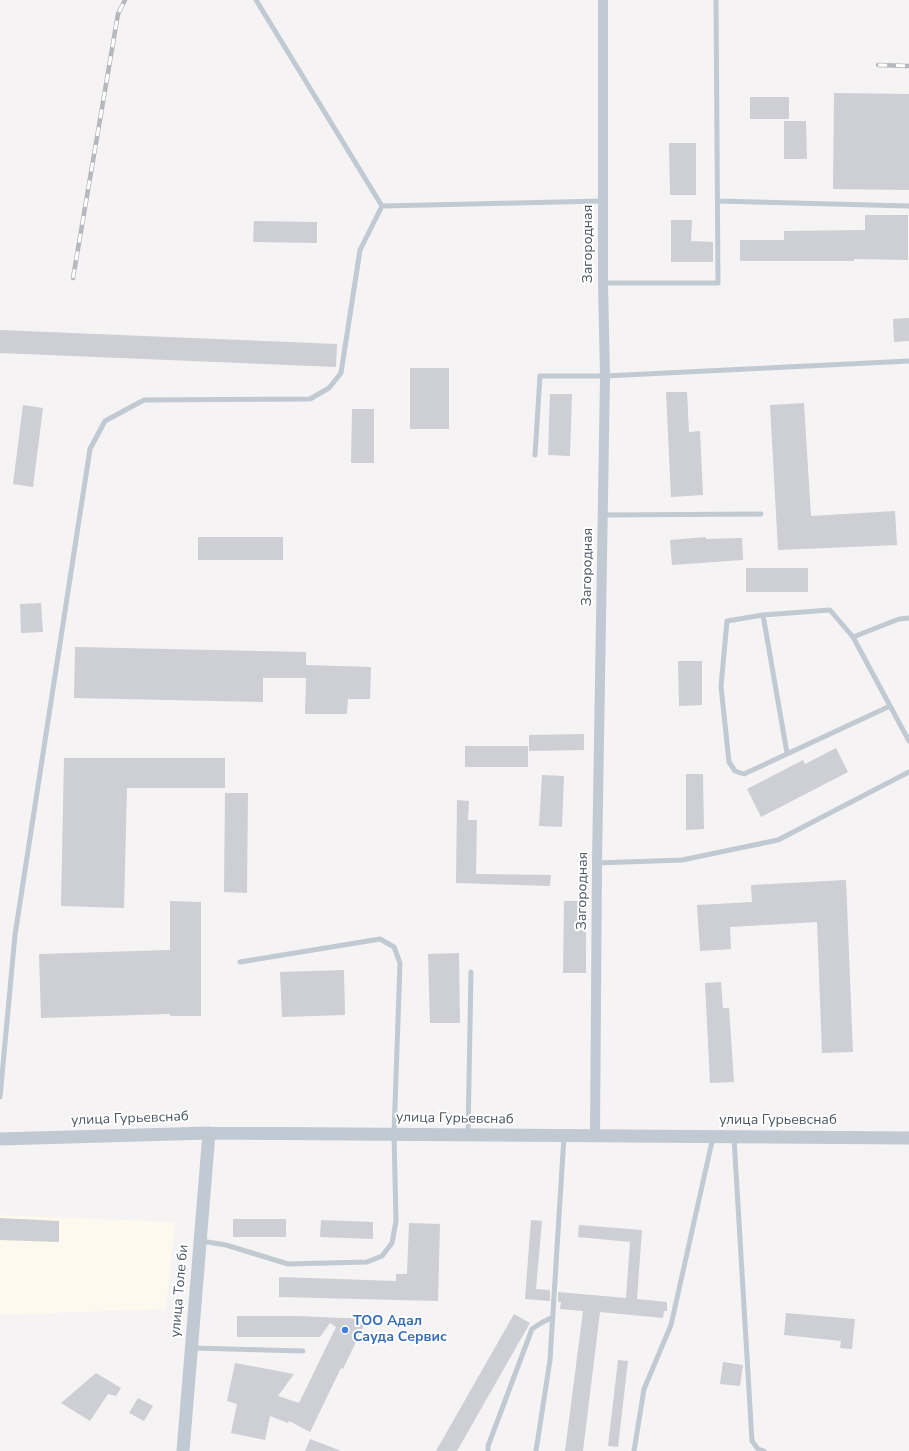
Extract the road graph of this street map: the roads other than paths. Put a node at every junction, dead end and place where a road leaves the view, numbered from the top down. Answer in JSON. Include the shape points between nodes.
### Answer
{"nodes":[{"id":1,"x":256,"y":0,"type":"edge"},
{"id":2,"x":603,"y":0,"type":"edge"},
{"id":3,"x":716,"y":0,"type":"edge"},
{"id":4,"x":603,"y":201,"type":"junction"},
{"id":5,"x":718,"y":201,"type":"junction"},
{"id":6,"x":382,"y":206,"type":"junction"},
{"id":7,"x":909,"y":206,"type":"edge"},
{"id":8,"x":603,"y":283,"type":"junction"},
{"id":9,"x":909,"y":361,"type":"edge"},
{"id":10,"x":605,"y":376,"type":"junction"},
{"id":11,"x":535,"y":455,"type":"dead end"},
{"id":12,"x":761,"y":514,"type":"dead end"},
{"id":13,"x":603,"y":515,"type":"junction"},
{"id":14,"x":763,"y":615,"type":"junction"},
{"id":15,"x":909,"y":618,"type":"edge"},
{"id":16,"x":853,"y":637,"type":"junction"},
{"id":17,"x":890,"y":706,"type":"junction"},
{"id":18,"x":909,"y":741,"type":"edge"},
{"id":19,"x":787,"y":753,"type":"junction"},
{"id":20,"x":909,"y":772,"type":"edge"},
{"id":21,"x":597,"y":863,"type":"junction"},
{"id":22,"x":240,"y":962,"type":"dead end"},
{"id":23,"x":471,"y":972,"type":"dead end"},
{"id":24,"x":0,"y":1097,"type":"edge"},
{"id":25,"x":209,"y":1133,"type":"junction"},
{"id":26,"x":394,"y":1134,"type":"junction"},
{"id":27,"x":468,"y":1135,"type":"junction"},
{"id":28,"x":595,"y":1135,"type":"junction"},
{"id":29,"x":564,"y":1136,"type":"junction"},
{"id":30,"x":713,"y":1137,"type":"junction"},
{"id":31,"x":734,"y":1137,"type":"junction"},
{"id":32,"x":909,"y":1138,"type":"edge"},
{"id":33,"x":0,"y":1139,"type":"edge"},
{"id":34,"x":201,"y":1241,"type":"junction"},
{"id":35,"x":553,"y":1317,"type":"junction"},
{"id":36,"x":192,"y":1348,"type":"junction"},
{"id":37,"x":303,"y":1351,"type":"dead end"},
{"id":38,"x":184,"y":1451,"type":"edge"},
{"id":39,"x":488,"y":1451,"type":"edge"},
{"id":40,"x":536,"y":1451,"type":"edge"},
{"id":41,"x":634,"y":1451,"type":"edge"},
{"id":42,"x":764,"y":1451,"type":"edge"}],
"edges":[{"from":1,"to":6,"type":"lane"},
{"from":2,"to":4,"type":"street","name":"Загородная"},
{"from":3,"to":5,"type":"lane"},
{"from":4,"to":6,"type":"lane"},
{"from":4,"to":8,"type":"street","name":"Загородная"},
{"from":5,"to":7,"type":"lane"},
{"from":5,"to":8,"type":"lane","via":[[718,283]]},
{"from":6,"to":24,"type":"lane","via":[[360,250],[341,373],[329,388],[310,399],[144,400],[105,421],[90,449],[15,935]]},
{"from":8,"to":10,"type":"street","name":"Загородная"},
{"from":9,"to":10,"type":"lane"},
{"from":10,"to":11,"type":"lane","via":[[540,376]]},
{"from":10,"to":13,"type":"street","name":"Загородная"},
{"from":12,"to":13,"type":"lane"},
{"from":13,"to":21,"type":"street","name":"Загородная"},
{"from":14,"to":16,"type":"lane","via":[[830,610]]},
{"from":14,"to":19,"type":"lane"},
{"from":14,"to":19,"type":"lane","via":[[727,621],[721,686],[729,762],[735,771],[744,774]]},
{"from":15,"to":16,"type":"lane","via":[[899,619]]},
{"from":16,"to":17,"type":"lane"},
{"from":17,"to":18,"type":"lane"},
{"from":17,"to":19,"type":"lane"},
{"from":20,"to":21,"type":"lane","via":[[778,840],[682,860]]},
{"from":21,"to":28,"type":"street","name":"Загородная"},
{"from":22,"to":26,"type":"lane","via":[[380,939],[394,947],[400,963]]},
{"from":23,"to":27,"type":"lane"},
{"from":25,"to":26,"type":"street","name":"улица Гурьевснаб"},
{"from":25,"to":33,"type":"street","name":"улица Гурьевснаб"},
{"from":25,"to":34,"type":"street","name":"улица Толе би"},
{"from":26,"to":27,"type":"street","name":"улица Гурьевснаб"},
{"from":26,"to":34,"type":"lane","via":[[396,1222],[392,1243],[382,1256],[367,1262],[288,1264],[226,1245]]},
{"from":27,"to":29,"type":"street","name":"улица Гурьевснаб"},
{"from":28,"to":29,"type":"street","name":"улица Гурьевснаб"},
{"from":28,"to":30,"type":"street","name":"улица Гурьевснаб"},
{"from":29,"to":35,"type":"lane"},
{"from":30,"to":31,"type":"street","name":"улица Гурьевснаб"},
{"from":30,"to":41,"type":"lane","via":[[671,1325],[644,1389]]},
{"from":31,"to":32,"type":"street","name":"улица Гурьевснаб"},
{"from":31,"to":42,"type":"lane","via":[[752,1441],[758,1449]]},
{"from":34,"to":36,"type":"street","name":"улица Толе би"},
{"from":35,"to":39,"type":"lane","via":[[532,1329]]},
{"from":35,"to":40,"type":"lane","via":[[550,1360]]},
{"from":36,"to":37,"type":"lane"},
{"from":36,"to":38,"type":"street","name":"улица Толе би"}]}
